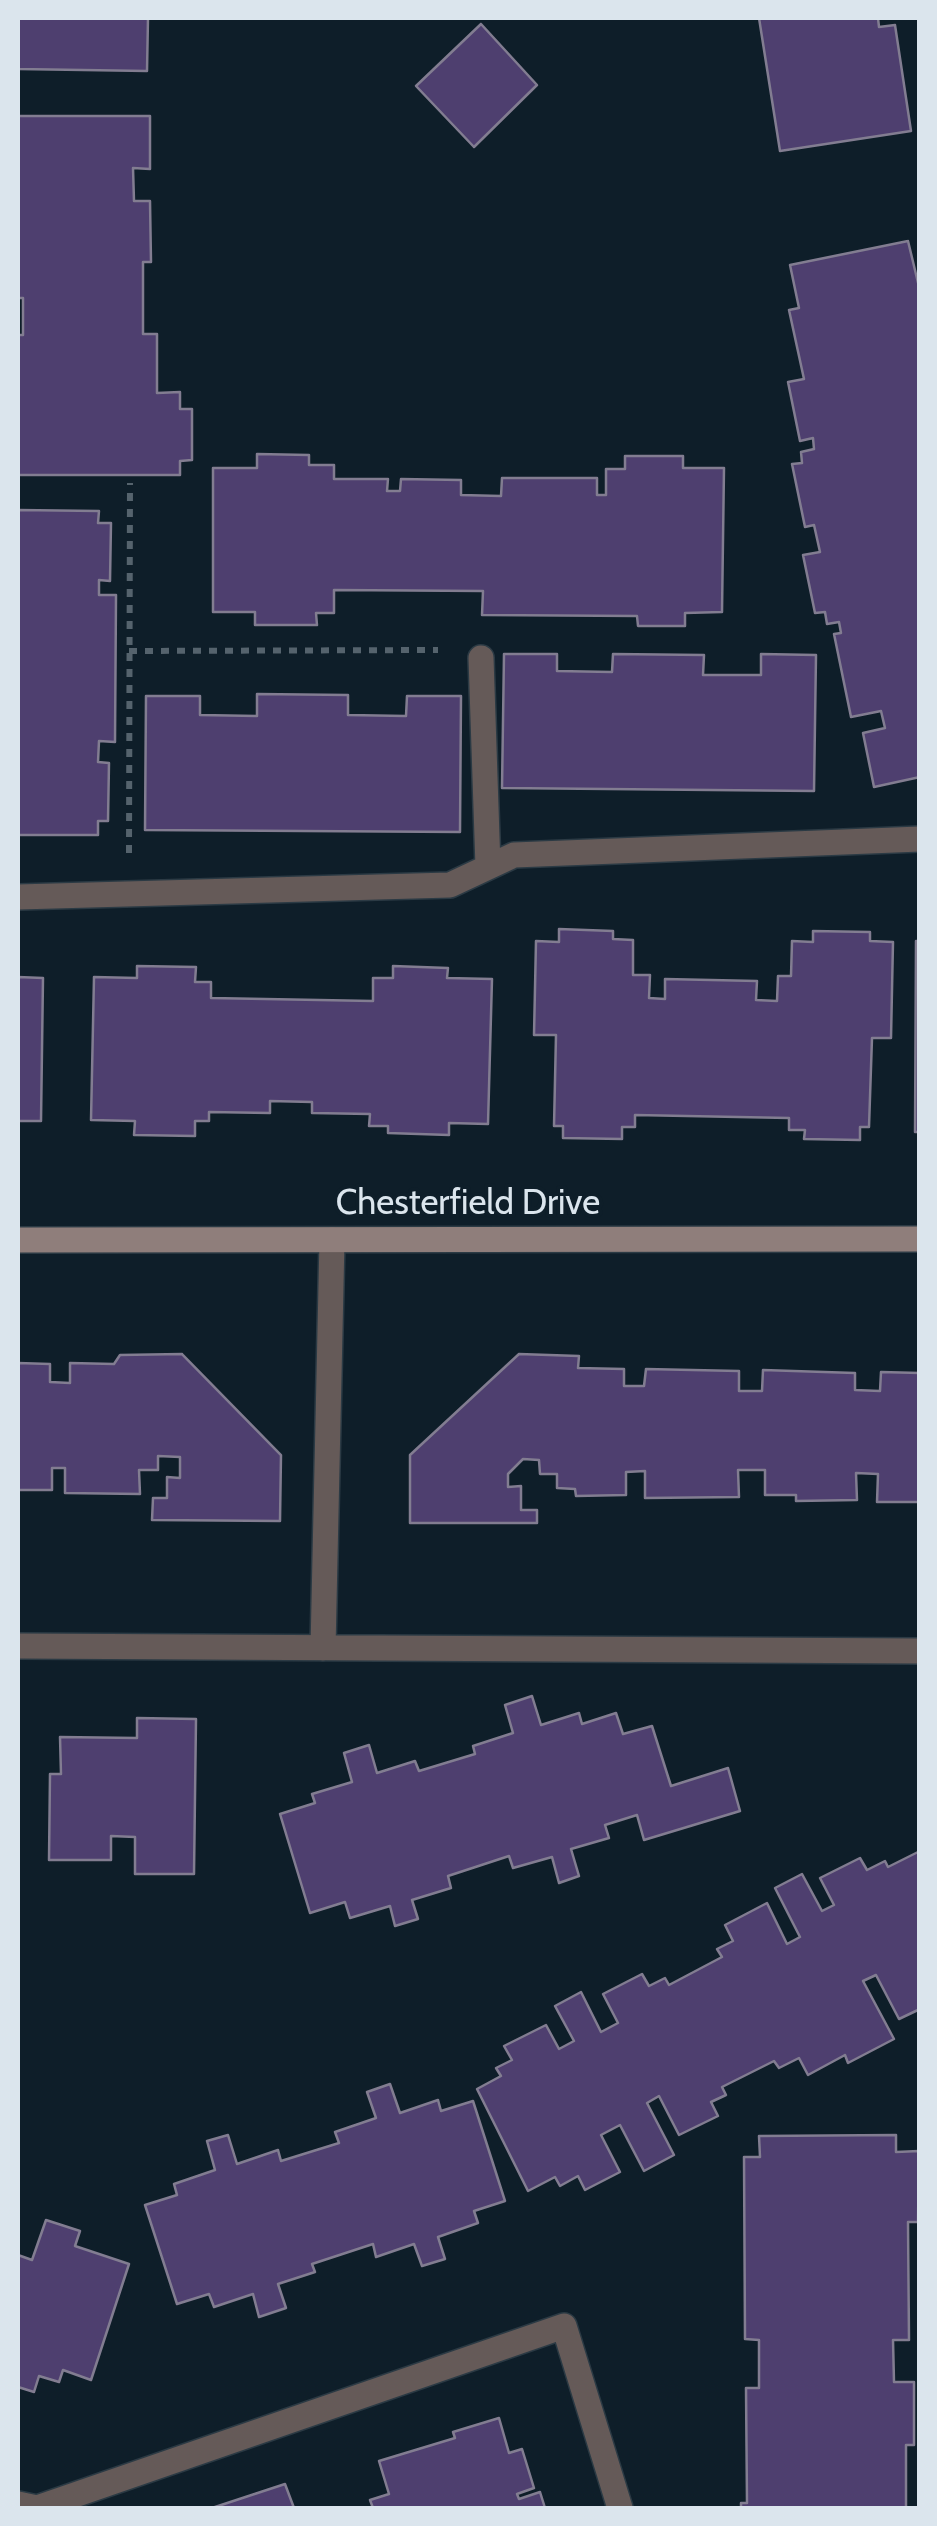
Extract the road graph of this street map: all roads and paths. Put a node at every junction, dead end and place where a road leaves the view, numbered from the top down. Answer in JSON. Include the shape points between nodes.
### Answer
{"nodes":[{"id":1,"x":130,"y":483,"type":"dead end"},
{"id":2,"x":129,"y":650,"type":"junction"},
{"id":3,"x":444,"y":650,"type":"dead end"},
{"id":4,"x":481,"y":658,"type":"dead end"},
{"id":5,"x":920,"y":839,"type":"edge"},
{"id":6,"x":488,"y":867,"type":"junction"},
{"id":7,"x":129,"y":894,"type":"junction"},
{"id":8,"x":18,"y":896,"type":"edge"},
{"id":9,"x":920,"y":1239,"type":"edge"},
{"id":10,"x":18,"y":1240,"type":"edge"},
{"id":11,"x":332,"y":1240,"type":"junction"},
{"id":12,"x":18,"y":1646,"type":"edge"},
{"id":13,"x":323,"y":1648,"type":"junction"},
{"id":14,"x":920,"y":1651,"type":"edge"},
{"id":15,"x":18,"y":2504,"type":"edge"},
{"id":16,"x":37,"y":2508,"type":"edge"},
{"id":17,"x":620,"y":2508,"type":"edge"}],
"edges":[{"from":1,"to":2,"type":"path"},
{"from":2,"to":3,"type":"path"},
{"from":2,"to":7,"type":"path"},
{"from":4,"to":6,"type":"lane"},
{"from":5,"to":6,"type":"lane","via":[[514,855]]},
{"from":6,"to":7,"type":"lane","via":[[450,885]]},
{"from":7,"to":8,"type":"lane"},
{"from":9,"to":11,"type":"street","name":"Chesterfield Drive"},
{"from":10,"to":11,"type":"street","name":"Chesterfield Drive"},
{"from":11,"to":13,"type":"lane"},
{"from":12,"to":13,"type":"lane"},
{"from":13,"to":14,"type":"lane"},
{"from":15,"to":16,"type":"lane"},
{"from":16,"to":17,"type":"lane","via":[[564,2326]]}]}
